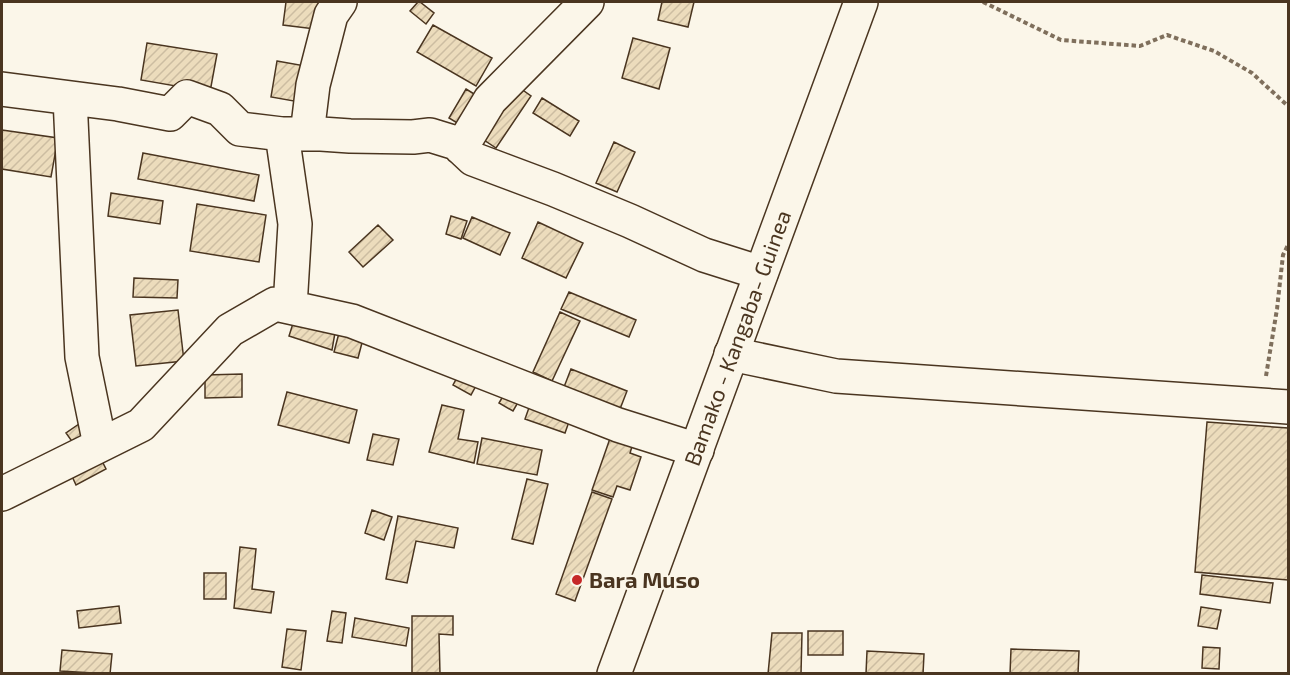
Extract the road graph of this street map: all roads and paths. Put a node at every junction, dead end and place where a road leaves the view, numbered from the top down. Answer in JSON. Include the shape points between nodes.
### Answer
{"nodes":[{"id":1,"x":340,"y":2,"type":"edge"},
{"id":2,"x":587,"y":2,"type":"edge"},
{"id":3,"x":982,"y":2,"type":"edge"},
{"id":4,"x":853,"y":8,"type":"edge"},
{"id":5,"x":2,"y":89,"type":"edge"},
{"id":6,"x":70,"y":98,"type":"junction"},
{"id":7,"x":1288,"y":106,"type":"edge"},
{"id":8,"x":294,"y":134,"type":"junction"},
{"id":9,"x":461,"y":148,"type":"junction"},
{"id":10,"x":1288,"y":245,"type":"edge"},
{"id":11,"x":761,"y":273,"type":"junction"},
{"id":12,"x":290,"y":307,"type":"junction"},
{"id":13,"x":731,"y":354,"type":"junction"},
{"id":14,"x":1275,"y":406,"type":"edge"},
{"id":15,"x":100,"y":445,"type":"junction"},
{"id":16,"x":697,"y":450,"type":"junction"},
{"id":17,"x":2,"y":494,"type":"edge"},
{"id":18,"x":614,"y":674,"type":"edge"}],
"edges":[{"from":1,"to":8,"type":"street","via":[[330,15],[313,85]]},
{"from":2,"to":9,"type":"street","via":[[489,100]]},
{"from":3,"to":7,"type":"path","via":[[1061,40],[1140,46],[1167,35],[1214,51],[1252,73]]},
{"from":4,"to":11,"type":"street","name":"Bamako - Kangaba- Guinea"},
{"from":5,"to":6,"type":"street"},
{"from":6,"to":8,"type":"street","via":[[170,114],[188,97],[220,109],[240,129]]},
{"from":6,"to":15,"type":"street","via":[[82,357]]},
{"from":8,"to":9,"type":"street","via":[[430,135]]},
{"from":8,"to":12,"type":"street","via":[[295,224]]},
{"from":9,"to":11,"type":"street","via":[[473,159],[586,202],[704,255]]},
{"from":10,"to":14,"type":"path","via":[[1283,255],[1277,309]]},
{"from":11,"to":13,"type":"street","name":"Bamako - Kangaba- Guinea"},
{"from":12,"to":15,"type":"street","via":[[275,304],[230,330],[141,425]]},
{"from":12,"to":16,"type":"street","via":[[352,321],[618,425]]},
{"from":13,"to":14,"type":"street","via":[[837,376]]},
{"from":13,"to":16,"type":"street","name":"Bamako - Kangaba- Guinea"},
{"from":15,"to":17,"type":"street"},
{"from":16,"to":18,"type":"street","name":"Bamako - Kangaba- Guinea"}]}
